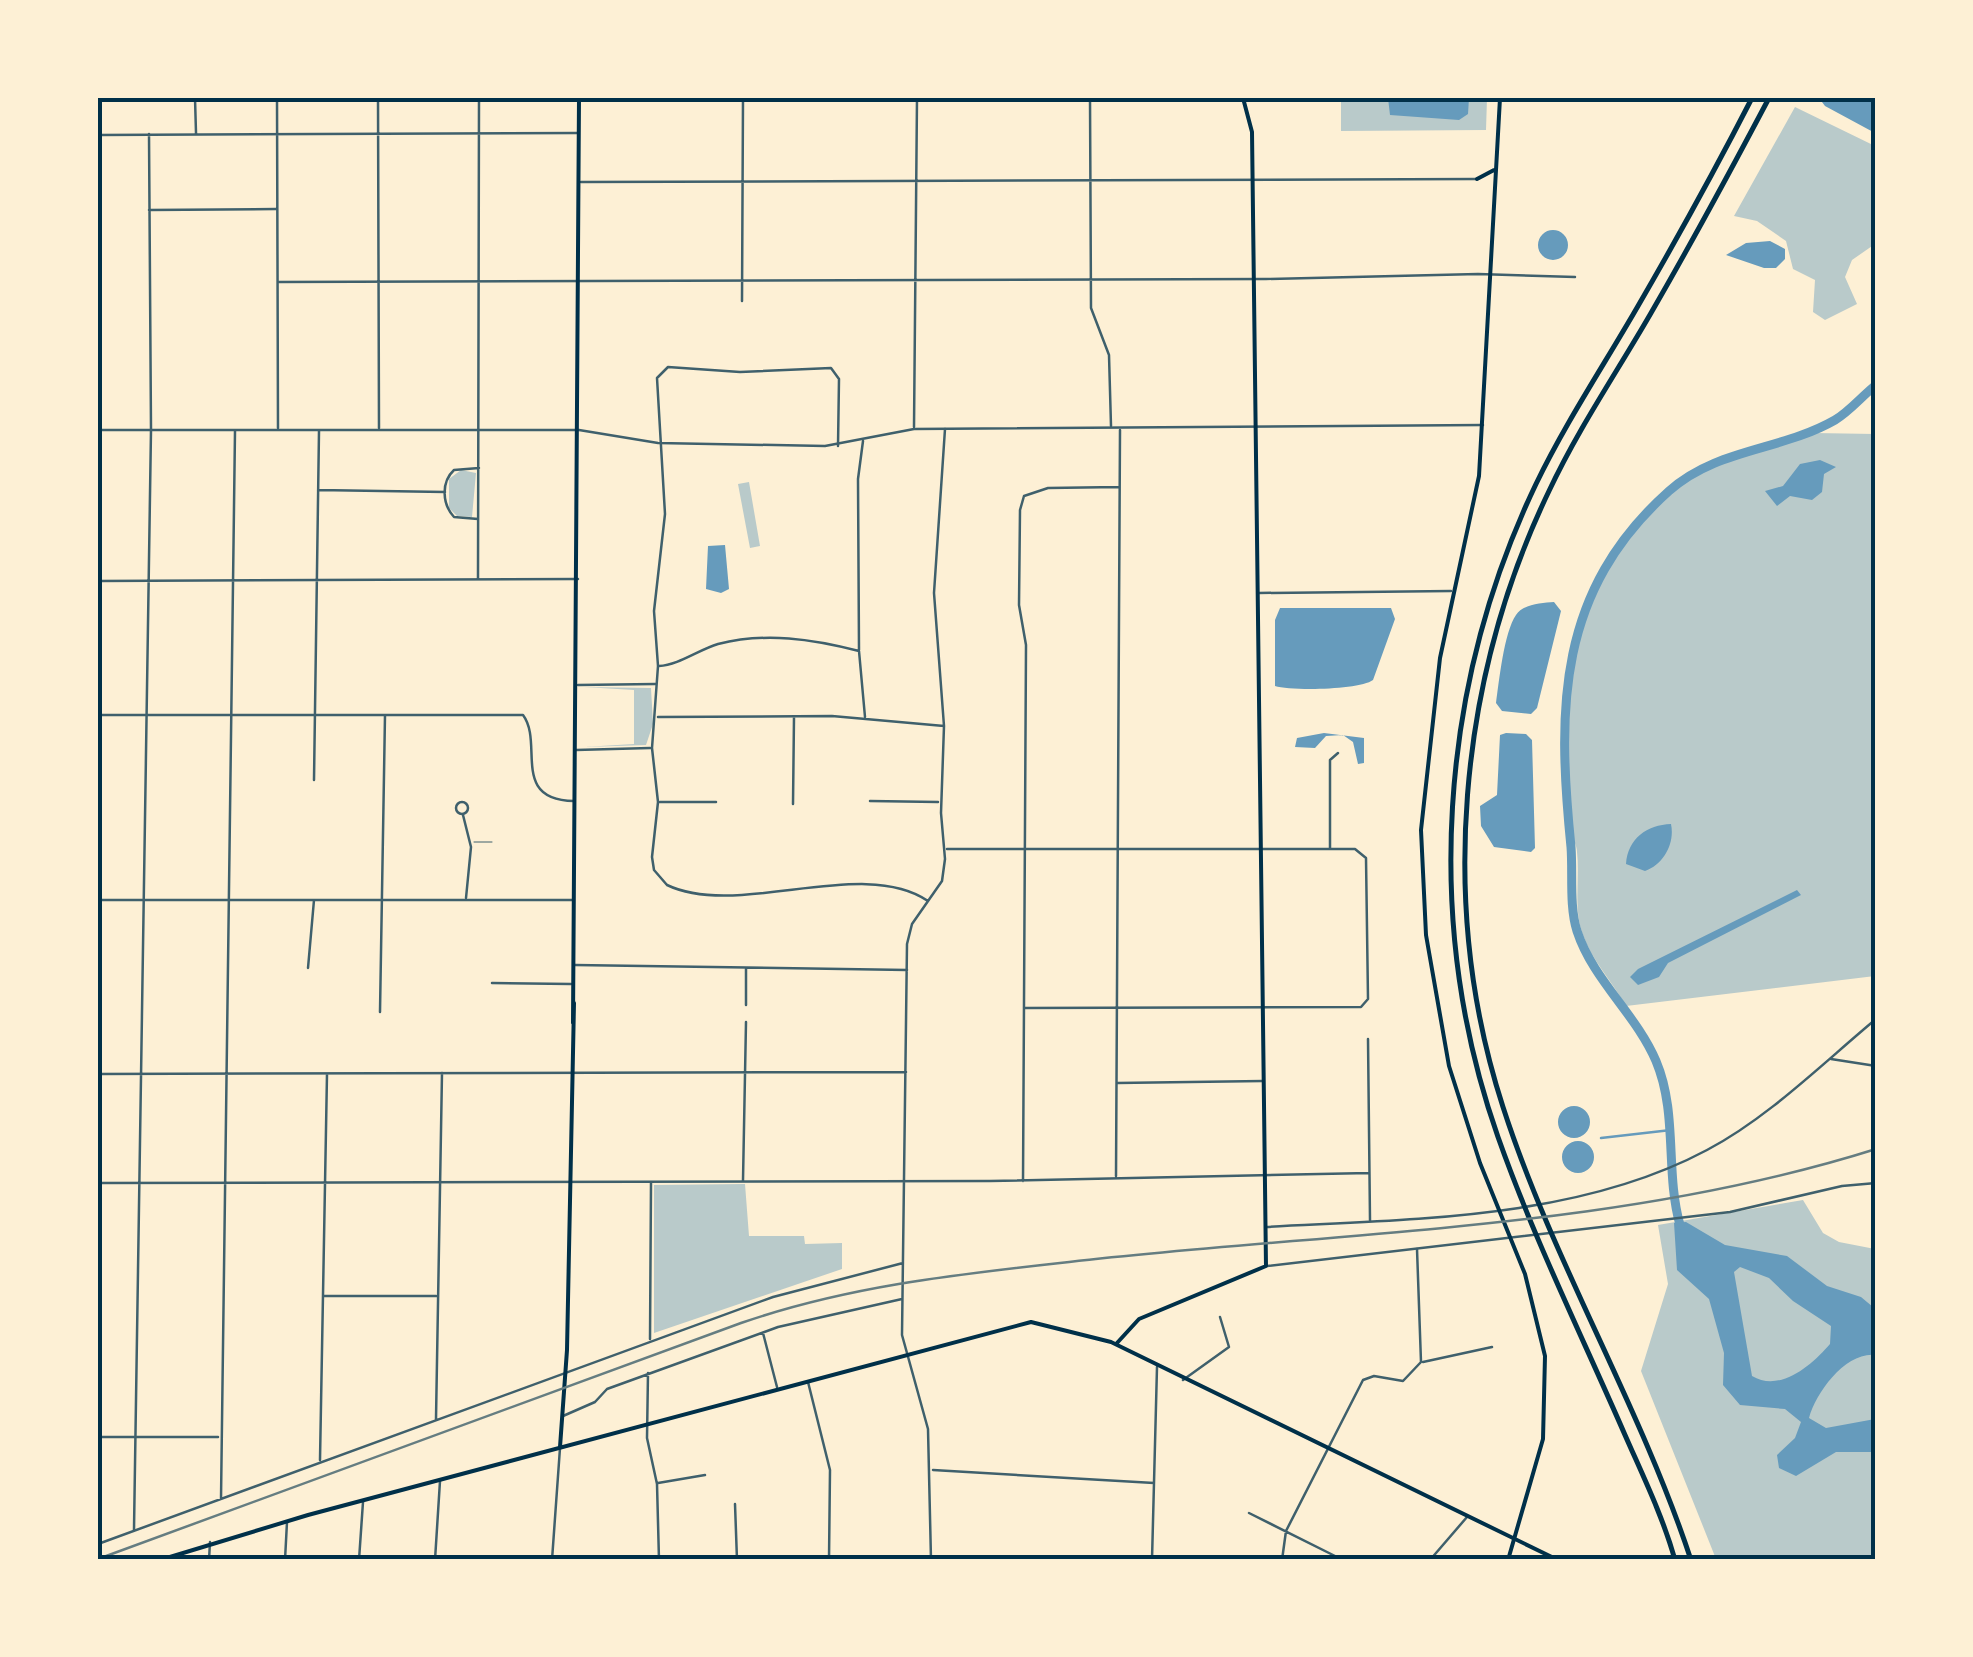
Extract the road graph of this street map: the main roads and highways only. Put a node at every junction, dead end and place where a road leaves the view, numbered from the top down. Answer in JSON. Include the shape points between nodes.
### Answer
{"nodes":[{"id":1,"x":580,"y":98,"type":"edge"},
{"id":2,"x":1243,"y":98,"type":"edge"},
{"id":3,"x":1500,"y":98,"type":"edge"},
{"id":4,"x":1752,"y":98,"type":"edge"},
{"id":5,"x":1769,"y":98,"type":"edge"},
{"id":6,"x":1496,"y":167,"type":"junction"},
{"id":7,"x":1495,"y":188,"type":"junction"},
{"id":8,"x":1117,"y":1344,"type":"junction"},
{"id":9,"x":560,"y":1447,"type":"junction"},
{"id":10,"x":1514,"y":1539,"type":"junction"},
{"id":11,"x":160,"y":1560,"type":"edge"},
{"id":12,"x":1508,"y":1560,"type":"edge"},
{"id":13,"x":1558,"y":1560,"type":"edge"},
{"id":14,"x":1676,"y":1560,"type":"edge"},
{"id":15,"x":1692,"y":1560,"type":"edge"}],
"edges":[{"from":1,"to":9,"type":"main road","via":[[573,1023]]},
{"from":2,"to":8,"type":"main road","via":[[1253,180],[1266,1266],[1139,1319]]},
{"from":3,"to":6,"type":"main road"},
{"from":4,"to":14,"type":"highway","via":[[1555,447],[1509,546],[1472,667],[1452,817],[1454,942],[1485,1098]]},
{"from":5,"to":15,"type":"highway","via":[[1568,452],[1523,550],[1483,684],[1466,819],[1474,978],[1502,1104]]},
{"from":6,"to":7,"type":"main road"},
{"from":6,"to":7,"type":"main road","via":[[1477,179]]},
{"from":7,"to":10,"type":"main road","via":[[1475,502],[1427,742],[1421,879],[1449,1066],[1526,1274],[1545,1356],[1543,1439]]},
{"from":8,"to":9,"type":"main road","via":[[1031,1322]]},
{"from":8,"to":10,"type":"main road"},
{"from":9,"to":11,"type":"main road"},
{"from":10,"to":12,"type":"main road"},
{"from":10,"to":13,"type":"main road"}]}
